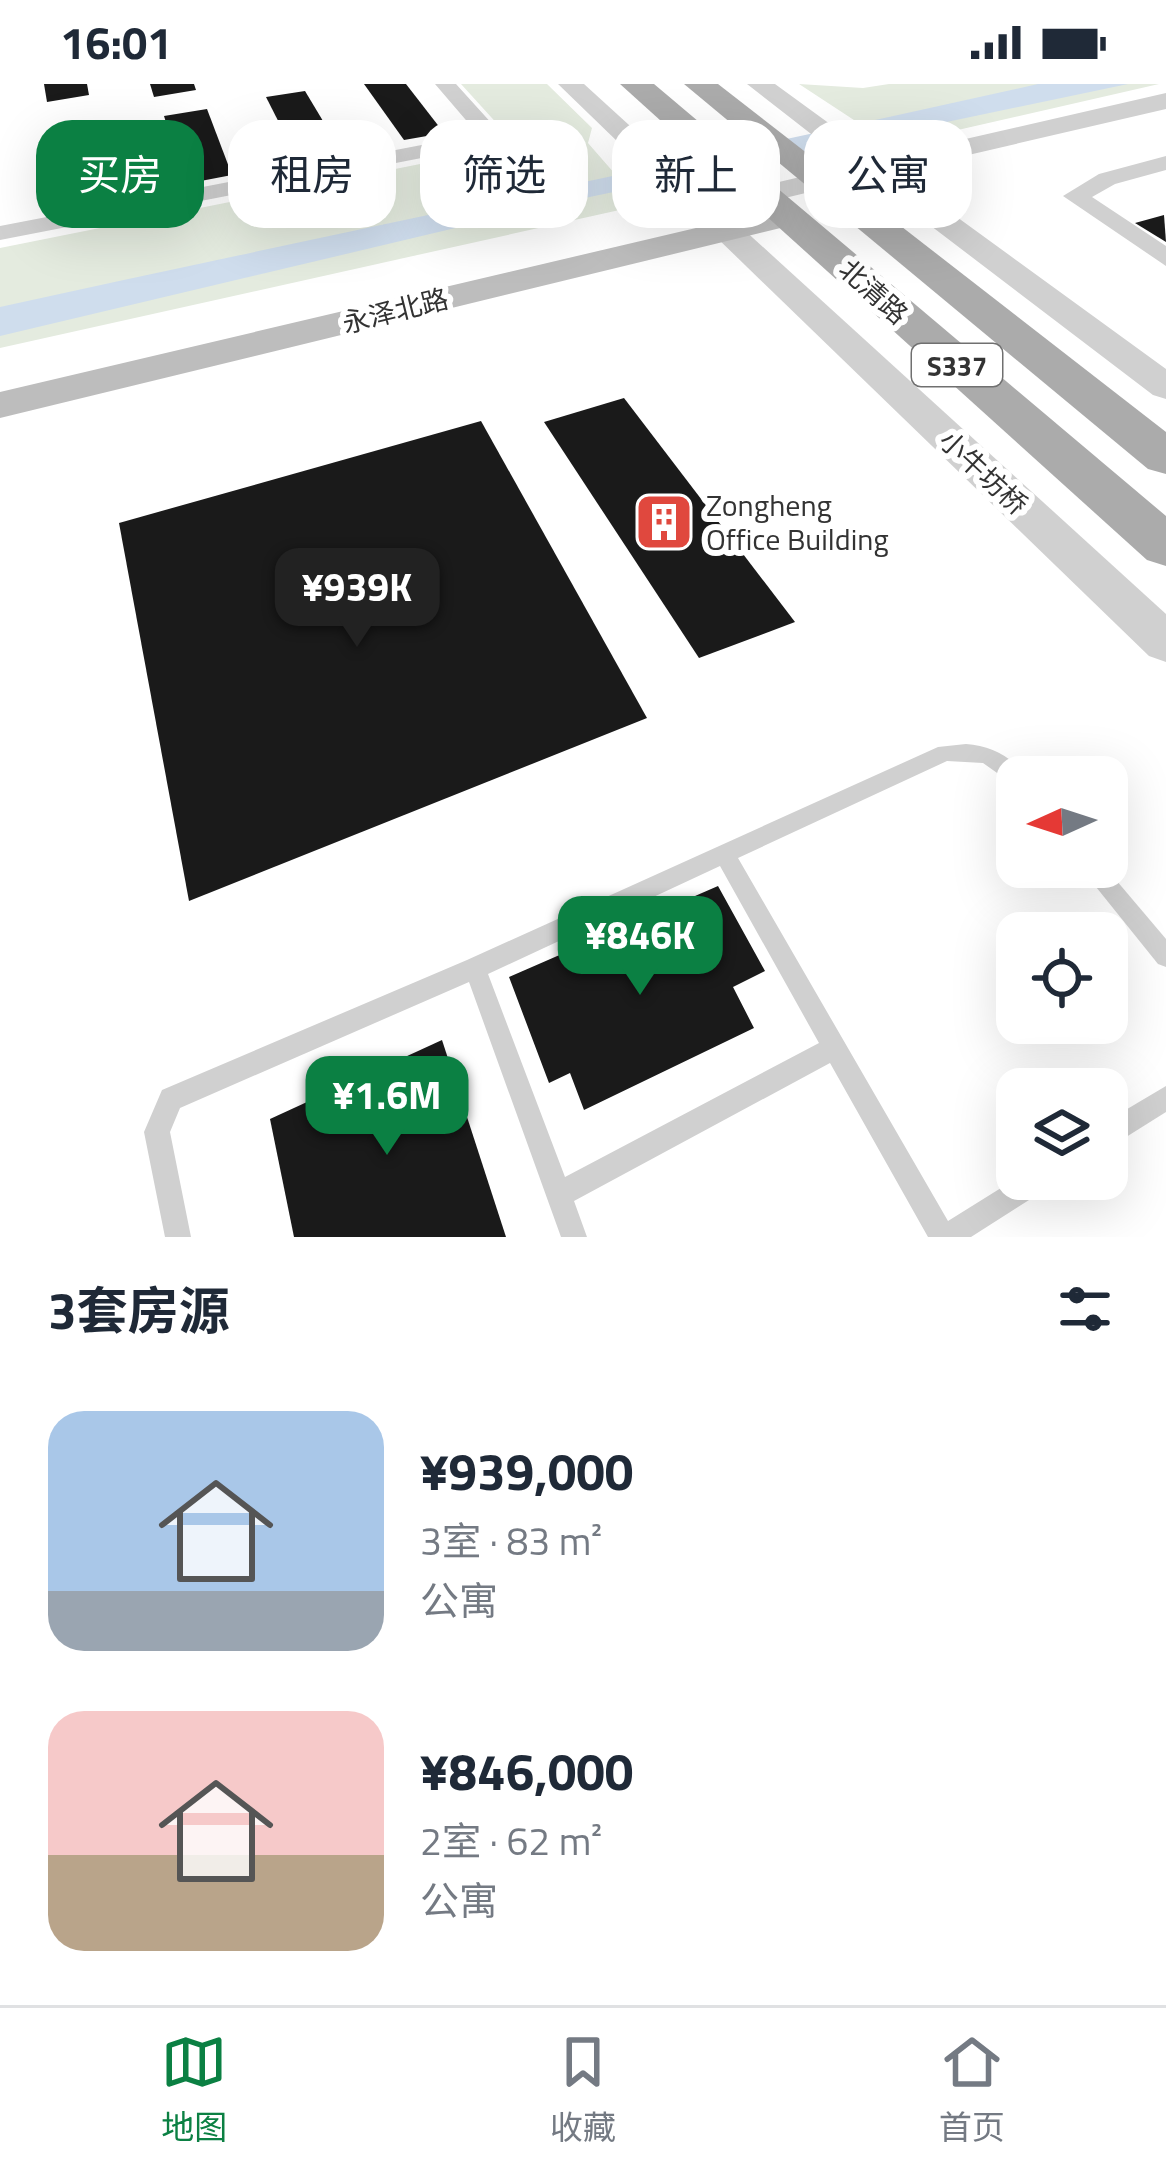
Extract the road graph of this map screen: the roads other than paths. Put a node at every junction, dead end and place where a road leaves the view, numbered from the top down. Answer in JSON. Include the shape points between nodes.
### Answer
{"nodes":[{"id":1,"x":445,"y":84,"type":"edge"},
{"id":2,"x":570,"y":84,"type":"edge"},
{"id":3,"x":635,"y":84,"type":"edge"},
{"id":4,"x":699,"y":84,"type":"edge"},
{"id":5,"x":759,"y":84,"type":"edge"},
{"id":6,"x":1166,"y":101,"type":"edge"},
{"id":7,"x":677,"y":120,"type":"edge"},
{"id":8,"x":805,"y":120,"type":"edge"},
{"id":9,"x":612,"y":124,"type":"edge"},
{"id":10,"x":1166,"y":125,"type":"edge"},
{"id":11,"x":972,"y":148,"type":"edge"},
{"id":12,"x":804,"y":153,"type":"edge"},
{"id":13,"x":972,"y":157,"type":"edge"},
{"id":14,"x":1166,"y":163,"type":"edge"},
{"id":15,"x":780,"y":208,"type":"edge"},
{"id":16,"x":634,"y":228,"type":"edge"},
{"id":17,"x":647,"y":228,"type":"edge"},
{"id":18,"x":722,"y":228,"type":"edge"},
{"id":19,"x":907,"y":228,"type":"edge"},
{"id":20,"x":927,"y":228,"type":"edge"},
{"id":21,"x":0,"y":233,"type":"edge"},
{"id":22,"x":1166,"y":258,"type":"edge"},
{"id":23,"x":0,"y":370,"type":"edge"},
{"id":24,"x":1166,"y":387,"type":"edge"},
{"id":25,"x":0,"y":405,"type":"edge"},
{"id":26,"x":1114,"y":415,"type":"junction"},
{"id":27,"x":1166,"y":433,"type":"edge"},
{"id":28,"x":1166,"y":457,"type":"edge"},
{"id":29,"x":1166,"y":546,"type":"edge"},
{"id":30,"x":1166,"y":643,"type":"edge"},
{"id":31,"x":996,"y":758,"type":"edge"},
{"id":32,"x":724,"y":854,"type":"junction"},
{"id":33,"x":1109,"y":888,"type":"edge"},
{"id":34,"x":1166,"y":956,"type":"edge"},
{"id":35,"x":475,"y":968,"type":"junction"},
{"id":36,"x":834,"y":1048,"type":"junction"},
{"id":37,"x":1166,"y":1098,"type":"edge"},
{"id":38,"x":1128,"y":1122,"type":"edge"},
{"id":39,"x":558,"y":1195,"type":"junction"},
{"id":40,"x":1005,"y":1200,"type":"edge"},
{"id":41,"x":178,"y":1237,"type":"edge"},
{"id":42,"x":574,"y":1237,"type":"edge"},
{"id":43,"x":945,"y":1237,"type":"edge"}],
"edges":[{"from":1,"to":21,"type":"street","via":[[483,126],[465,143]]},
{"from":2,"to":9,"type":"street","name":"小牛坊桥"},
{"from":3,"to":7,"type":"main road","name":"北清路","number":"S337"},
{"from":4,"to":12,"type":"main road","name":"北清路","number":"S337"},
{"from":5,"to":8,"type":"street","name":"北清路"},
{"from":6,"to":11,"type":"street"},
{"from":10,"to":13,"type":"street"},
{"from":14,"to":22,"type":"street","via":[[1075,196]]},
{"from":15,"to":29,"type":"main road","name":"北清路","number":"S337"},
{"from":16,"to":23,"type":"main road","name":"永泽北路"},
{"from":17,"to":25,"type":"main road","name":"永泽北路"},
{"from":18,"to":30,"type":"street","name":"小牛坊桥"},
{"from":19,"to":26,"type":"main road","name":"北清路","number":"S337"},
{"from":20,"to":24,"type":"street","name":"北清路"},
{"from":26,"to":27,"type":"main road"},
{"from":26,"to":28,"type":"main road","name":"北清路","number":"S337"},
{"from":31,"to":32,"type":"lane","via":[[944,753]]},
{"from":32,"to":35,"type":"lane"},
{"from":32,"to":36,"type":"lane"},
{"from":33,"to":34,"type":"lane"},
{"from":35,"to":39,"type":"lane"},
{"from":35,"to":41,"type":"lane","via":[[171,1099],[157,1132]]},
{"from":36,"to":39,"type":"lane"},
{"from":36,"to":43,"type":"lane"},
{"from":37,"to":38,"type":"lane"},
{"from":39,"to":42,"type":"lane"},
{"from":40,"to":43,"type":"lane"}]}
